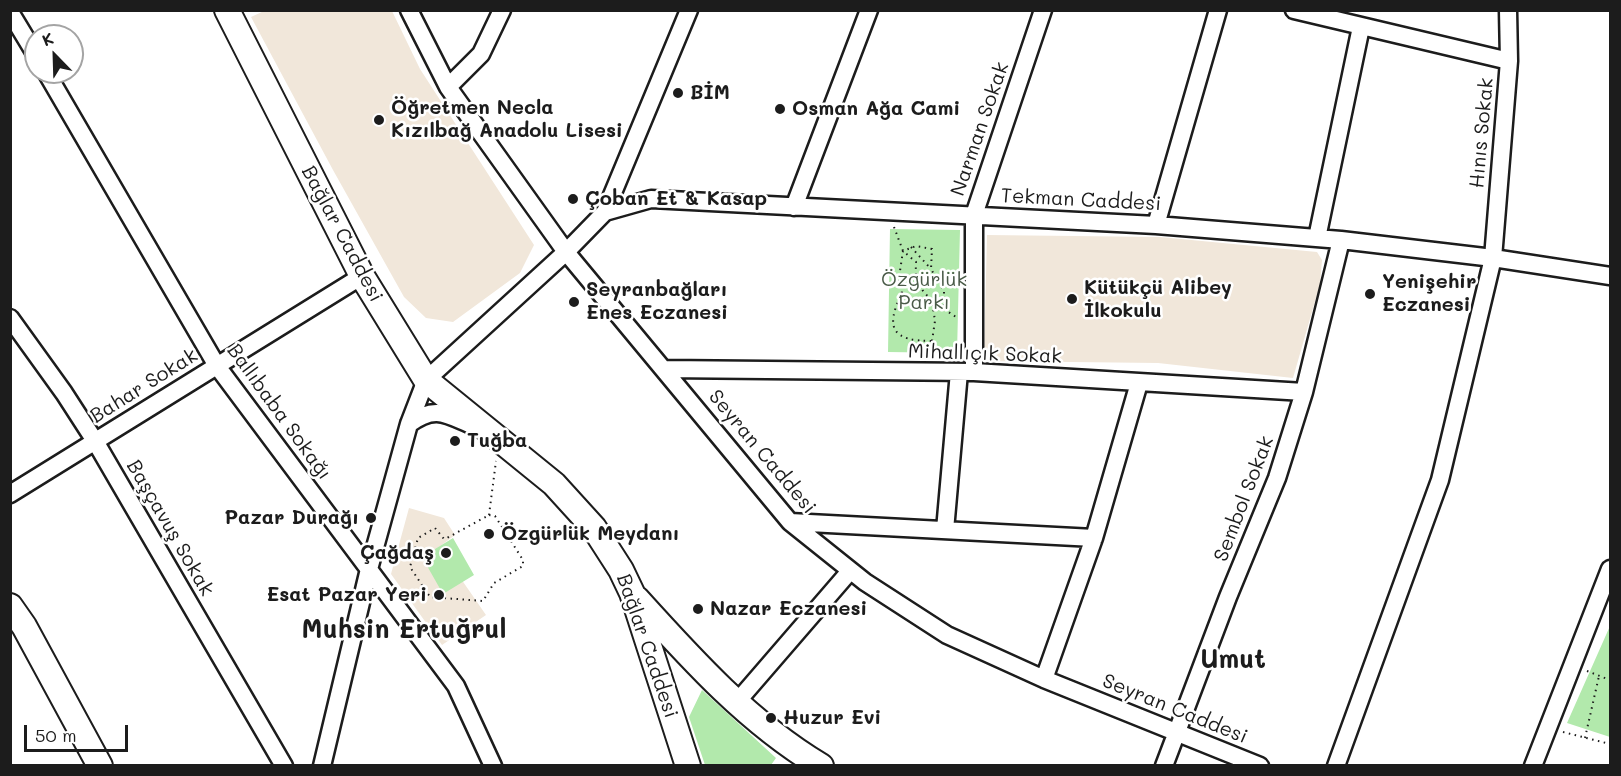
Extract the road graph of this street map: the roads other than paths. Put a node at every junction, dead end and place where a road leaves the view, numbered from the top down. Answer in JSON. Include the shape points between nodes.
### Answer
{"nodes":[{"id":1,"x":409,"y":10,"type":"edge"},
{"id":2,"x":502,"y":10,"type":"edge"},
{"id":3,"x":689,"y":10,"type":"edge"},
{"id":4,"x":869,"y":10,"type":"edge"},
{"id":5,"x":1042,"y":10,"type":"edge"},
{"id":6,"x":1218,"y":10,"type":"edge"},
{"id":7,"x":1293,"y":10,"type":"edge"},
{"id":8,"x":1508,"y":10,"type":"edge"},
{"id":9,"x":230,"y":11,"type":"edge"},
{"id":10,"x":10,"y":12,"type":"edge"},
{"id":11,"x":1361,"y":27,"type":"junction"},
{"id":12,"x":24,"y":35,"type":"edge"},
{"id":13,"x":1509,"y":61,"type":"junction"},
{"id":14,"x":53,"y":84,"type":"edge"},
{"id":15,"x":448,"y":87,"type":"junction"},
{"id":16,"x":794,"y":207,"type":"junction"},
{"id":17,"x":605,"y":212,"type":"junction"},
{"id":18,"x":974,"y":214,"type":"junction"},
{"id":19,"x":1156,"y":225,"type":"junction"},
{"id":20,"x":1317,"y":238,"type":"junction"},
{"id":21,"x":1341,"y":240,"type":"junction"},
{"id":22,"x":566,"y":252,"type":"junction"},
{"id":23,"x":1493,"y":258,"type":"junction"},
{"id":24,"x":362,"y":276,"type":"junction"},
{"id":25,"x":1611,"y":276,"type":"edge"},
{"id":26,"x":10,"y":318,"type":"edge"},
{"id":27,"x":217,"y":366,"type":"junction"},
{"id":28,"x":664,"y":369,"type":"junction"},
{"id":29,"x":967,"y":372,"type":"junction"},
{"id":30,"x":426,"y":380,"type":"junction"},
{"id":31,"x":1139,"y":383,"type":"junction"},
{"id":32,"x":1304,"y":392,"type":"junction"},
{"id":33,"x":409,"y":424,"type":"junction"},
{"id":34,"x":497,"y":437,"type":"junction"},
{"id":35,"x":95,"y":441,"type":"junction"},
{"id":36,"x":10,"y":494,"type":"edge"},
{"id":37,"x":790,"y":522,"type":"junction"},
{"id":38,"x":945,"y":530,"type":"junction"},
{"id":39,"x":1094,"y":538,"type":"junction"},
{"id":40,"x":369,"y":569,"type":"junction"},
{"id":41,"x":1611,"y":569,"type":"edge"},
{"id":42,"x":850,"y":571,"type":"junction"},
{"id":43,"x":632,"y":592,"type":"junction"},
{"id":44,"x":10,"y":606,"type":"edge"},
{"id":45,"x":17,"y":630,"type":"edge"},
{"id":46,"x":1044,"y":679,"type":"junction"},
{"id":47,"x":736,"y":703,"type":"junction"},
{"id":48,"x":1176,"y":733,"type":"junction"},
{"id":49,"x":100,"y":765,"type":"edge"},
{"id":50,"x":284,"y":765,"type":"edge"},
{"id":51,"x":322,"y":765,"type":"edge"},
{"id":52,"x":493,"y":765,"type":"edge"},
{"id":53,"x":688,"y":765,"type":"edge"},
{"id":54,"x":821,"y":765,"type":"edge"},
{"id":55,"x":1164,"y":765,"type":"edge"},
{"id":56,"x":1260,"y":765,"type":"edge"},
{"id":57,"x":1336,"y":765,"type":"edge"},
{"id":58,"x":1533,"y":765,"type":"edge"}],
"edges":[{"from":1,"to":15,"type":"street","name":"Seyran Caddesi"},
{"from":2,"to":15,"type":"street","via":[[481,54]]},
{"from":3,"to":17,"type":"street"},
{"from":4,"to":16,"type":"street"},
{"from":5,"to":18,"type":"street","name":"Narman Sokak"},
{"from":6,"to":19,"type":"street"},
{"from":7,"to":11,"type":"street"},
{"from":8,"to":13,"type":"street","name":"Hınıs Sokak"},
{"from":9,"to":24,"type":"main road","name":"Bağlar Caddesi"},
{"from":10,"to":12,"type":"street"},
{"from":11,"to":13,"type":"street"},
{"from":11,"to":20,"type":"street"},
{"from":13,"to":23,"type":"street","name":"Hınıs Sokak"},
{"from":14,"to":27,"type":"street","name":"Ballıbaba Sokağı"},
{"from":15,"to":22,"type":"street","name":"Seyran Caddesi"},
{"from":16,"to":17,"type":"street","name":"Tekman Caddesi","via":[[651,199]]},
{"from":16,"to":18,"type":"street","name":"Tekman Caddesi"},
{"from":17,"to":22,"type":"street","name":"Tekman Caddesi"},
{"from":18,"to":19,"type":"street","name":"Tekman Caddesi"},
{"from":18,"to":29,"type":"street","name":"Narman Sokak"},
{"from":19,"to":20,"type":"street","name":"Tekman Caddesi"},
{"from":20,"to":21,"type":"street","name":"Tekman Caddesi"},
{"from":21,"to":23,"type":"street","name":"Tekman Caddesi"},
{"from":21,"to":32,"type":"street","name":"Sembol Sokak"},
{"from":22,"to":28,"type":"street","name":"Seyran Caddesi"},
{"from":22,"to":30,"type":"street","name":"Tekman Caddesi"},
{"from":23,"to":25,"type":"street","name":"Tekman Caddesi"},
{"from":23,"to":57,"type":"street","name":"Hınıs Sokak","via":[[1440,480]]},
{"from":24,"to":27,"type":"street","name":"Bahar Sokak"},
{"from":24,"to":30,"type":"main road","name":"Bağlar Caddesi"},
{"from":26,"to":35,"type":"street","name":"Başçavuş Sokak"},
{"from":27,"to":35,"type":"street","name":"Bahar Sokak"},
{"from":27,"to":40,"type":"street","name":"Ballıbaba Sokağı"},
{"from":28,"to":29,"type":"street","name":"Mihallıçık Sokak"},
{"from":28,"to":37,"type":"street","name":"Seyran Caddesi"},
{"from":29,"to":31,"type":"street","name":"Mihallıçık Sokak"},
{"from":29,"to":38,"type":"street","name":"Narman Sokak"},
{"from":30,"to":33,"type":"street"},
{"from":30,"to":34,"type":"main road","name":"Bağlar Caddesi"},
{"from":31,"to":32,"type":"street","name":"Mihallıçık Sokak"},
{"from":31,"to":39,"type":"street"},
{"from":32,"to":48,"type":"street","name":"Sembol Sokak","via":[[1277,478]]},
{"from":33,"to":34,"type":"street","name":"Bağlar Caddesi","via":[[425,414],[440,413]]},
{"from":33,"to":40,"type":"street"},
{"from":34,"to":43,"type":"main road","name":"Bağlar Caddesi","via":[[577,507]]},
{"from":35,"to":36,"type":"street","name":"Bahar Sokak"},
{"from":35,"to":50,"type":"street","name":"Başçavuş Sokak"},
{"from":37,"to":38,"type":"street"},
{"from":37,"to":42,"type":"street","name":"Seyran Caddesi"},
{"from":38,"to":39,"type":"street"},
{"from":39,"to":46,"type":"street"},
{"from":40,"to":51,"type":"street"},
{"from":40,"to":52,"type":"street","name":"Ballıbaba Sokağı","via":[[456,686]]},
{"from":41,"to":58,"type":"street"},
{"from":42,"to":46,"type":"street","name":"Seyran Caddesi","via":[[947,634]]},
{"from":42,"to":47,"type":"street"},
{"from":43,"to":47,"type":"main road"},
{"from":43,"to":53,"type":"main road","name":"Bağlar Caddesi"},
{"from":44,"to":45,"type":"main road"},
{"from":45,"to":49,"type":"main road"},
{"from":46,"to":48,"type":"street","name":"Seyran Caddesi"},
{"from":47,"to":54,"type":"main road"},
{"from":48,"to":55,"type":"street","name":"Sembol Sokak"},
{"from":48,"to":56,"type":"street","name":"Seyran Caddesi"}]}
